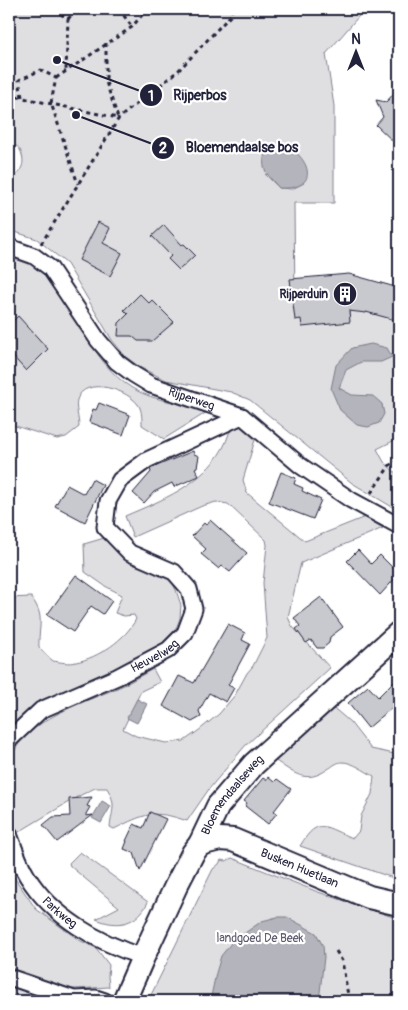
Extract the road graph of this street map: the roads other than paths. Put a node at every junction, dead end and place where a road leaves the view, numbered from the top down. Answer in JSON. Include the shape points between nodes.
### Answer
{"nodes":[{"id":1,"x":9,"y":247,"type":"edge"},
{"id":2,"x":242,"y":416,"type":"junction"},
{"id":3,"x":399,"y":526,"type":"edge"},
{"id":4,"x":399,"y":633,"type":"edge"},
{"id":5,"x":9,"y":740,"type":"edge"},
{"id":6,"x":9,"y":834,"type":"edge"},
{"id":7,"x":200,"y":844,"type":"junction"},
{"id":8,"x":399,"y":904,"type":"edge"},
{"id":9,"x":143,"y":957,"type":"junction"},
{"id":10,"x":9,"y":978,"type":"edge"},
{"id":11,"x":75,"y":1000,"type":"edge"},
{"id":12,"x":105,"y":1001,"type":"edge"},
{"id":13,"x":124,"y":1001,"type":"edge"}],
"edges":[{"from":1,"to":2,"type":"street","name":"Rijperweg","via":[[34,256],[50,268],[98,340],[117,362],[151,385]]},
{"from":2,"to":3,"type":"street","name":"Rijperweg","via":[[301,466],[362,507]]},
{"from":2,"to":5,"type":"street","name":"Heuvelweg","via":[[147,460],[120,480],[108,501],[105,527],[130,553],[174,572],[189,590],[194,609],[185,633],[168,650],[117,677],[41,710]]},
{"from":4,"to":7,"type":"street","name":"Bloemendaalseweg","via":[[254,764],[218,806]]},
{"from":6,"to":9,"type":"street","name":"Parkweg","via":[[28,877],[67,920],[92,935]]},
{"from":7,"to":8,"type":"street","name":"Busken Huetlaan","via":[[220,839],[233,840],[369,897]]},
{"from":7,"to":9,"type":"street","name":"Bloemendaalseweg"},
{"from":9,"to":13,"type":"street","name":"Bloemendaalseweg"},
{"from":10,"to":11,"type":"street"},
{"from":11,"to":12,"type":"street","via":[[96,998]]}]}
